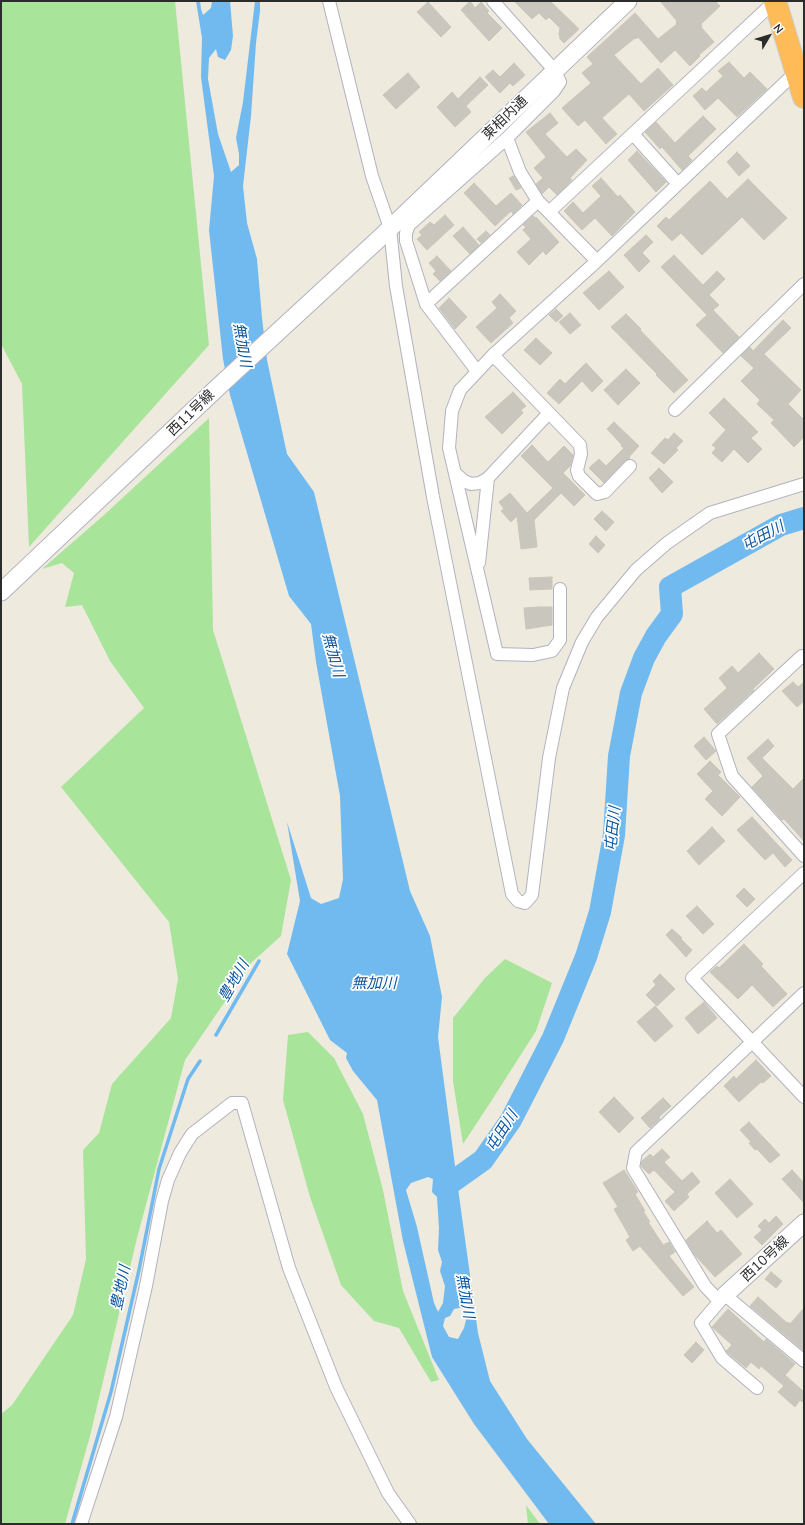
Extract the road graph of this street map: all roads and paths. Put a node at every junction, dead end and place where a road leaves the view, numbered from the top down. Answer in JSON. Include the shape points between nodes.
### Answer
{"nodes":[{"id":1,"x":329,"y":1,"type":"edge"},
{"id":2,"x":492,"y":1,"type":"edge"},
{"id":3,"x":628,"y":1,"type":"edge"},
{"id":4,"x":775,"y":1,"type":"edge"},
{"id":5,"x":788,"y":1,"type":"edge"},
{"id":6,"x":800,"y":62,"type":"edge"},
{"id":7,"x":555,"y":70,"type":"junction"},
{"id":8,"x":804,"y":97,"type":"edge"},
{"id":9,"x":633,"y":134,"type":"junction"},
{"id":10,"x":506,"y":138,"type":"junction"},
{"id":11,"x":678,"y":184,"type":"junction"},
{"id":12,"x":538,"y":201,"type":"junction"},
{"id":13,"x":549,"y":212,"type":"junction"},
{"id":14,"x":386,"y":232,"type":"junction"},
{"id":15,"x":597,"y":261,"type":"junction"},
{"id":16,"x":804,"y":284,"type":"edge"},
{"id":17,"x":426,"y":304,"type":"junction"},
{"id":18,"x":493,"y":355,"type":"junction"},
{"id":19,"x":477,"y":371,"type":"junction"},
{"id":20,"x":675,"y":410,"type":"dead end"},
{"id":21,"x":549,"y":412,"type":"junction"},
{"id":22,"x":630,"y":466,"type":"dead end"},
{"id":23,"x":455,"y":473,"type":"junction"},
{"id":24,"x":488,"y":478,"type":"junction"},
{"id":25,"x":804,"y":484,"type":"edge"},
{"id":26,"x":478,"y":574,"type":"junction"},
{"id":27,"x":560,"y":589,"type":"dead end"},
{"id":28,"x":1,"y":592,"type":"edge"},
{"id":29,"x":802,"y":656,"type":"dead end"},
{"id":30,"x":802,"y":848,"type":"edge"},
{"id":31,"x":804,"y":873,"type":"edge"},
{"id":32,"x":804,"y":993,"type":"edge"},
{"id":33,"x":752,"y":1042,"type":"junction"},
{"id":34,"x":804,"y":1097,"type":"edge"},
{"id":35,"x":804,"y":1223,"type":"edge"},
{"id":36,"x":722,"y":1298,"type":"junction"},
{"id":37,"x":804,"y":1362,"type":"edge"},
{"id":38,"x":756,"y":1388,"type":"dead end"},
{"id":39,"x":80,"y":1524,"type":"edge"},
{"id":40,"x":410,"y":1524,"type":"edge"}],
"edges":[{"from":1,"to":14,"type":"street"},
{"from":2,"to":7,"type":"street"},
{"from":3,"to":7,"type":"street","name":"東相内通"},
{"from":4,"to":6,"type":"highway"},
{"from":4,"to":9,"type":"street"},
{"from":5,"to":6,"type":"highway"},
{"from":6,"to":8,"type":"highway"},
{"from":6,"to":11,"type":"street"},
{"from":7,"to":10,"type":"street","via":[[560,82]]},
{"from":7,"to":14,"type":"street","name":"東相内通"},
{"from":9,"to":11,"type":"street"},
{"from":9,"to":13,"type":"street"},
{"from":10,"to":12,"type":"street","via":[[520,172]]},
{"from":10,"to":17,"type":"street","via":[[409,225],[406,241]]},
{"from":11,"to":15,"type":"street"},
{"from":12,"to":13,"type":"street"},
{"from":12,"to":17,"type":"street"},
{"from":13,"to":15,"type":"street"},
{"from":14,"to":25,"type":"street","via":[[433,497],[512,894],[518,901],[525,903],[532,895],[549,758],[563,688],[582,642],[598,617],[636,570],[667,543],[710,513]]},
{"from":14,"to":28,"type":"street","name":"西11号線"},
{"from":15,"to":18,"type":"street"},
{"from":16,"to":20,"type":"street"},
{"from":17,"to":19,"type":"street"},
{"from":18,"to":19,"type":"street"},
{"from":18,"to":21,"type":"street"},
{"from":19,"to":23,"type":"street","via":[[460,390],[452,411],[449,448]]},
{"from":21,"to":22,"type":"street","via":[[580,445],[581,454],[577,470],[579,476],[597,494],[605,492]]},
{"from":21,"to":24,"type":"street"},
{"from":23,"to":24,"type":"street","via":[[471,484],[480,484]]},
{"from":23,"to":26,"type":"street"},
{"from":24,"to":26,"type":"street"},
{"from":26,"to":27,"type":"street","via":[[497,654],[552,651],[560,640]]},
{"from":29,"to":30,"type":"street","via":[[718,734],[732,776]]},
{"from":31,"to":33,"type":"street","via":[[692,978]]},
{"from":32,"to":33,"type":"street"},
{"from":33,"to":34,"type":"street"},
{"from":33,"to":36,"type":"street","via":[[636,1152],[633,1168],[705,1286]]},
{"from":35,"to":36,"type":"street","name":"西10号線"},
{"from":36,"to":37,"type":"street"},
{"from":36,"to":38,"type":"street","via":[[701,1323],[722,1358]]},
{"from":39,"to":40,"type":"street","via":[[116,1417],[168,1180],[192,1134],[232,1103],[242,1103],[289,1268],[336,1387],[388,1493]]}]}
